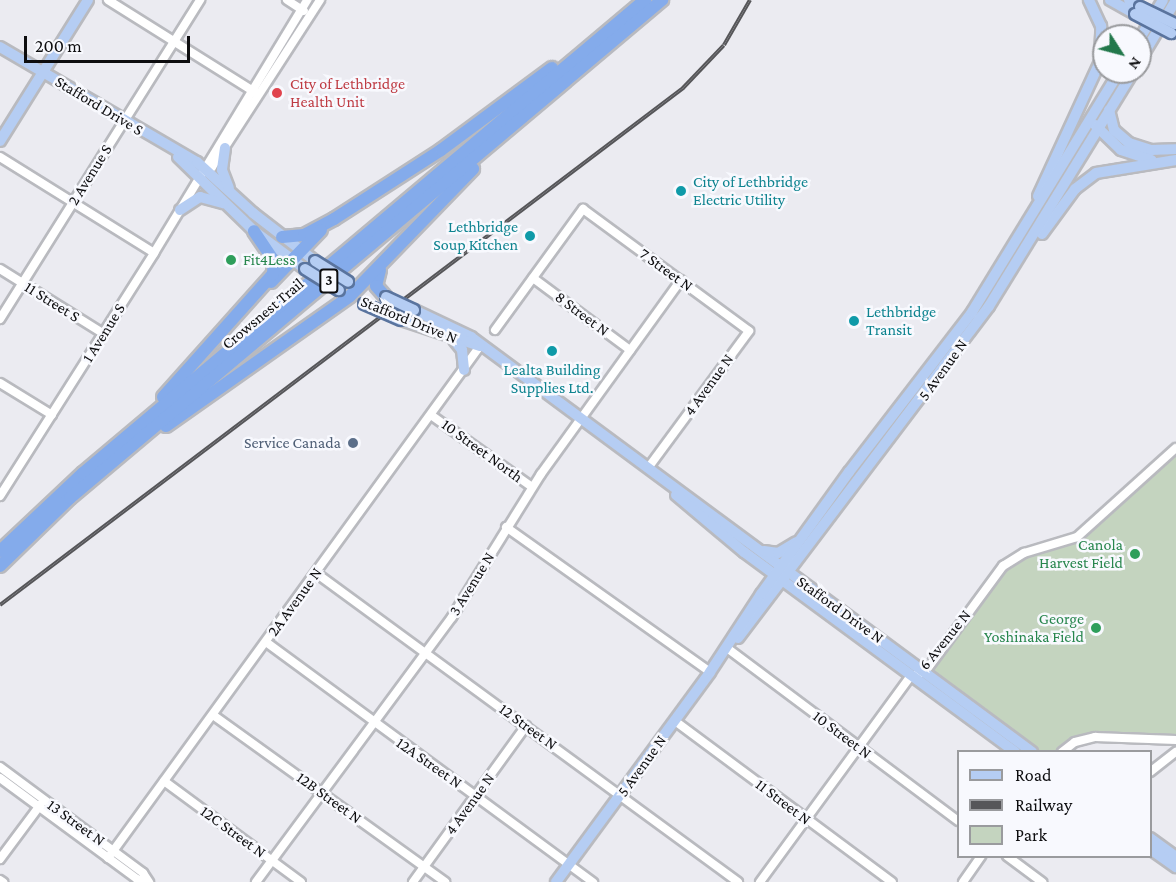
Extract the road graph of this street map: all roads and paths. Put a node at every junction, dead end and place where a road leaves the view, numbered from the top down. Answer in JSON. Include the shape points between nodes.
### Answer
{"nodes":[{"id":1,"x":88,"y":0,"type":"edge"},
{"id":2,"x":108,"y":0,"type":"edge"},
{"id":3,"x":200,"y":0,"type":"edge"},
{"id":4,"x":287,"y":0,"type":"edge"},
{"id":5,"x":308,"y":0,"type":"edge"},
{"id":6,"x":320,"y":0,"type":"edge"},
{"id":7,"x":644,"y":0,"type":"edge"},
{"id":8,"x":662,"y":0,"type":"edge"},
{"id":9,"x":1089,"y":0,"type":"edge"},
{"id":10,"x":1110,"y":0,"type":"edge"},
{"id":11,"x":1129,"y":0,"type":"edge"},
{"id":12,"x":1163,"y":0,"type":"edge"},
{"id":13,"x":1176,"y":0,"type":"edge"},
{"id":14,"x":302,"y":9,"type":"junction"},
{"id":15,"x":1138,"y":11,"type":"junction"},
{"id":16,"x":311,"y":15,"type":"junction"},
{"id":17,"x":1148,"y":24,"type":"edge"},
{"id":18,"x":1175,"y":31,"type":"edge"},
{"id":19,"x":1152,"y":40,"type":"edge"},
{"id":20,"x":174,"y":41,"type":"junction"},
{"id":21,"x":0,"y":47,"type":"edge"},
{"id":22,"x":601,"y":51,"type":"junction"},
{"id":23,"x":43,"y":73,"type":"junction"},
{"id":24,"x":1112,"y":84,"type":"edge"},
{"id":25,"x":1125,"y":84,"type":"edge"},
{"id":26,"x":255,"y":93,"type":"junction"},
{"id":27,"x":1109,"y":110,"type":"junction"},
{"id":28,"x":1091,"y":119,"type":"junction"},
{"id":29,"x":123,"y":121,"type":"junction"},
{"id":30,"x":1098,"y":129,"type":"junction"},
{"id":31,"x":0,"y":141,"type":"edge"},
{"id":32,"x":225,"y":148,"type":"junction"},
{"id":33,"x":1176,"y":149,"type":"edge"},
{"id":34,"x":0,"y":157,"type":"edge"},
{"id":35,"x":1176,"y":160,"type":"edge"},
{"id":36,"x":1163,"y":162,"type":"junction"},
{"id":37,"x":203,"y":173,"type":"junction"},
{"id":38,"x":231,"y":201,"type":"junction"},
{"id":39,"x":73,"y":203,"type":"junction"},
{"id":40,"x":180,"y":210,"type":"junction"},
{"id":41,"x":334,"y":219,"type":"junction"},
{"id":42,"x":1024,"y":230,"type":"junction"},
{"id":43,"x":254,"y":231,"type":"junction"},
{"id":44,"x":282,"y":237,"type":"junction"},
{"id":45,"x":154,"y":253,"type":"junction"},
{"id":46,"x":297,"y":257,"type":"junction"},
{"id":47,"x":384,"y":264,"type":"junction"},
{"id":48,"x":1016,"y":264,"type":"junction"},
{"id":49,"x":0,"y":269,"type":"edge"},
{"id":50,"x":533,"y":278,"type":"junction"},
{"id":51,"x":681,"y":280,"type":"junction"},
{"id":52,"x":22,"y":283,"type":"junction"},
{"id":53,"x":361,"y":286,"type":"junction"},
{"id":54,"x":344,"y":293,"type":"junction"},
{"id":55,"x":381,"y":294,"type":"junction"},
{"id":56,"x":255,"y":297,"type":"junction"},
{"id":57,"x":0,"y":319,"type":"edge"},
{"id":58,"x":495,"y":330,"type":"dead end"},
{"id":59,"x":749,"y":331,"type":"joint"},
{"id":60,"x":104,"y":334,"type":"junction"},
{"id":61,"x":452,"y":338,"type":"junction"},
{"id":62,"x":480,"y":346,"type":"junction"},
{"id":63,"x":630,"y":350,"type":"junction"},
{"id":64,"x":464,"y":370,"type":"junction"},
{"id":65,"x":0,"y":383,"type":"edge"},
{"id":66,"x":52,"y":415,"type":"junction"},
{"id":67,"x":431,"y":415,"type":"junction"},
{"id":68,"x":580,"y":418,"type":"junction"},
{"id":69,"x":1176,"y":448,"type":"edge"},
{"id":70,"x":108,"y":466,"type":"junction"},
{"id":71,"x":648,"y":468,"type":"junction"},
{"id":72,"x":84,"y":473,"type":"junction"},
{"id":73,"x":532,"y":487,"type":"junction"},
{"id":74,"x":0,"y":496,"type":"edge"},
{"id":75,"x":506,"y":527,"type":"junction"},
{"id":76,"x":804,"y":544,"type":"junction"},
{"id":77,"x":0,"y":551,"type":"edge"},
{"id":78,"x":755,"y":554,"type":"junction"},
{"id":79,"x":0,"y":566,"type":"edge"},
{"id":80,"x":316,"y":573,"type":"junction"},
{"id":81,"x":782,"y":574,"type":"junction"},
{"id":82,"x":808,"y":587,"type":"junction"},
{"id":83,"x":761,"y":594,"type":"junction"},
{"id":84,"x":266,"y":642,"type":"junction"},
{"id":85,"x":727,"y":648,"type":"junction"},
{"id":86,"x":426,"y":652,"type":"junction"},
{"id":87,"x":710,"y":672,"type":"junction"},
{"id":88,"x":925,"y":672,"type":"junction"},
{"id":89,"x":911,"y":676,"type":"junction"},
{"id":90,"x":213,"y":715,"type":"junction"},
{"id":91,"x":675,"y":721,"type":"junction"},
{"id":92,"x":373,"y":724,"type":"junction"},
{"id":93,"x":526,"y":726,"type":"junction"},
{"id":94,"x":1176,"y":740,"type":"edge"},
{"id":95,"x":858,"y":747,"type":"junction"},
{"id":96,"x":1012,"y":750,"type":"edge"},
{"id":97,"x":1029,"y":750,"type":"edge"},
{"id":98,"x":1065,"y":750,"type":"edge"},
{"id":99,"x":1176,"y":752,"type":"edge"},
{"id":100,"x":0,"y":767,"type":"edge"},
{"id":101,"x":1152,"y":770,"type":"edge"},
{"id":102,"x":0,"y":778,"type":"edge"},
{"id":103,"x":164,"y":781,"type":"junction"},
{"id":104,"x":321,"y":793,"type":"junction"},
{"id":105,"x":621,"y":794,"type":"junction"},
{"id":106,"x":476,"y":796,"type":"junction"},
{"id":107,"x":41,"y":803,"type":"junction"},
{"id":108,"x":806,"y":819,"type":"junction"},
{"id":109,"x":957,"y":820,"type":"edge"},
{"id":110,"x":1152,"y":839,"type":"edge"},
{"id":111,"x":1152,"y":850,"type":"edge"},
{"id":112,"x":111,"y":854,"type":"junction"},
{"id":113,"x":1176,"y":857,"type":"edge"},
{"id":114,"x":980,"y":858,"type":"edge"},
{"id":115,"x":1010,"y":858,"type":"edge"},
{"id":116,"x":0,"y":859,"type":"edge"},
{"id":117,"x":272,"y":861,"type":"junction"},
{"id":118,"x":569,"y":864,"type":"junction"},
{"id":119,"x":424,"y":867,"type":"junction"},
{"id":120,"x":1176,"y":867,"type":"edge"},
{"id":121,"x":148,"y":882,"type":"edge"},
{"id":122,"x":256,"y":882,"type":"edge"},
{"id":123,"x":301,"y":882,"type":"edge"},
{"id":124,"x":413,"y":882,"type":"edge"},
{"id":125,"x":445,"y":882,"type":"edge"},
{"id":126,"x":556,"y":882,"type":"edge"},
{"id":127,"x":593,"y":882,"type":"edge"},
{"id":128,"x":738,"y":882,"type":"edge"},
{"id":129,"x":760,"y":882,"type":"edge"},
{"id":130,"x":892,"y":882,"type":"edge"},
{"id":131,"x":963,"y":882,"type":"edge"},
{"id":132,"x":1042,"y":882,"type":"edge"}],
"edges":[{"from":1,"to":23,"type":"main road"},
{"from":2,"to":20,"type":"street"},
{"from":3,"to":20,"type":"street","name":"2 Avenue S"},
{"from":4,"to":14,"type":"street"},
{"from":5,"to":14,"type":"street","name":"1 Avenue S"},
{"from":6,"to":16,"type":"street","name":"1 Avenue S"},
{"from":7,"to":41,"type":"highway","via":[[441,150]]},
{"from":7,"to":72,"type":"highway","name":"Crowsnest Trail","number":"3"},
{"from":8,"to":22,"type":"highway","name":"Crowsnest Trail","number":"3"},
{"from":9,"to":42,"type":"main road","via":[[1101,26],[1100,62]]},
{"from":10,"to":15,"type":"main road"},
{"from":11,"to":15,"type":"main road"},
{"from":12,"to":17,"type":"main road"},
{"from":13,"to":19,"type":"main road"},
{"from":14,"to":16,"type":"street"},
{"from":14,"to":26,"type":"street","name":"1 Avenue S"},
{"from":15,"to":18,"type":"main road","bridge":true},
{"from":16,"to":26,"type":"street","name":"1 Avenue S"},
{"from":20,"to":26,"type":"street"},
{"from":20,"to":29,"type":"street","name":"2 Avenue S"},
{"from":21,"to":23,"type":"main road","name":"Stafford Drive S"},
{"from":22,"to":47,"type":"highway","via":[[452,189]]},
{"from":22,"to":70,"type":"highway","name":"Crowsnest Trail","number":"3"},
{"from":23,"to":29,"type":"main road","name":"Stafford Drive S"},
{"from":23,"to":31,"type":"main road"},
{"from":24,"to":28,"type":"main road","name":"5 Avenue N"},
{"from":25,"to":27,"type":"main road","name":"5 Avenue N"},
{"from":26,"to":32,"type":"street","name":"1 Avenue S"},
{"from":26,"to":37,"type":"street","name":"1 Avenue S","via":[[207,160]]},
{"from":27,"to":30,"type":"main road","name":"5 Avenue N"},
{"from":27,"to":33,"type":"main road","via":[[1114,130],[1129,142],[1151,150]]},
{"from":28,"to":30,"type":"main road"},
{"from":28,"to":42,"type":"main road","name":"5 Avenue N"},
{"from":29,"to":37,"type":"main road","name":"Stafford Drive S"},
{"from":29,"to":39,"type":"street","name":"2 Avenue S"},
{"from":30,"to":36,"type":"main road","via":[[1128,154]]},
{"from":30,"to":48,"type":"main road","name":"5 Avenue N"},
{"from":32,"to":37,"type":"street","name":"1 Avenue S","via":[[213,167]]},
{"from":32,"to":38,"type":"main road","via":[[222,170]]},
{"from":34,"to":39,"type":"street"},
{"from":35,"to":36,"type":"main road"},
{"from":36,"to":48,"type":"main road","via":[[1116,167],[1087,179]]},
{"from":37,"to":38,"type":"main road","name":"Stafford Drive N"},
{"from":37,"to":40,"type":"street","name":"1 Avenue S"},
{"from":38,"to":40,"type":"main road","via":[[207,197]]},
{"from":38,"to":43,"type":"main road","name":"Stafford Drive N"},
{"from":38,"to":44,"type":"main road","name":"Stafford Drive N"},
{"from":39,"to":45,"type":"street"},
{"from":39,"to":52,"type":"street","name":"2 Avenue S"},
{"from":40,"to":45,"type":"street","name":"1 Avenue S"},
{"from":41,"to":44,"type":"highway","via":[[304,235]]},
{"from":41,"to":46,"type":"highway"},
{"from":42,"to":76,"type":"main road","name":"5 Avenue N","via":[[940,357]]},
{"from":43,"to":46,"type":"main road","name":"Stafford Drive N"},
{"from":43,"to":56,"type":"highway","via":[[275,266]]},
{"from":44,"to":46,"type":"main road","name":"Stafford Drive N"},
{"from":45,"to":60,"type":"street","name":"1 Avenue S"},
{"from":46,"to":53,"type":"main road","name":"Stafford Drive N","bridge":true,"via":[[315,261]]},
{"from":46,"to":54,"type":"main road","name":"Stafford Drive N","bridge":true,"via":[[305,269]]},
{"from":46,"to":56,"type":"highway"},
{"from":47,"to":53,"type":"highway"},
{"from":47,"to":55,"type":"highway","via":[[377,278]]},
{"from":48,"to":76,"type":"main road","name":"5 Avenue N","via":[[931,388]]},
{"from":49,"to":52,"type":"street","name":"11 Street S"},
{"from":50,"to":51,"type":"street","name":"7 Street N","via":[[583,209]]},
{"from":50,"to":58,"type":"street"},
{"from":50,"to":63,"type":"street","name":"8 Street N"},
{"from":51,"to":59,"type":"street","name":"7 Street N"},
{"from":51,"to":63,"type":"street","name":"3 Avenue N"},
{"from":52,"to":57,"type":"street","name":"2 Avenue S"},
{"from":52,"to":60,"type":"street","name":"11 Street S"},
{"from":53,"to":54,"type":"highway"},
{"from":53,"to":55,"type":"main road","name":"Stafford Drive N"},
{"from":54,"to":61,"type":"main road","name":"Stafford Drive N","bridge":true},
{"from":54,"to":70,"type":"highway"},
{"from":55,"to":62,"type":"main road","name":"Stafford Drive N","bridge":true,"via":[[466,333]]},
{"from":56,"to":72,"type":"highway","via":[[192,368]]},
{"from":59,"to":71,"type":"street","name":"4 Avenue N"},
{"from":60,"to":66,"type":"street","name":"1 Avenue S"},
{"from":61,"to":62,"type":"main road","name":"Stafford Drive N"},
{"from":61,"to":64,"type":"main road","via":[[462,350]]},
{"from":62,"to":64,"type":"street","name":"2A Avenue N"},
{"from":62,"to":68,"type":"main road","name":"Stafford Drive N"},
{"from":63,"to":68,"type":"street","name":"3 Avenue N"},
{"from":64,"to":67,"type":"street","name":"2A Avenue N"},
{"from":65,"to":66,"type":"street"},
{"from":66,"to":74,"type":"street","name":"1 Avenue S"},
{"from":67,"to":73,"type":"street","name":"10 Street North"},
{"from":67,"to":80,"type":"street","name":"2A Avenue N"},
{"from":68,"to":71,"type":"main road","name":"Stafford Drive N"},
{"from":68,"to":73,"type":"street","name":"3 Avenue N"},
{"from":69,"to":88,"type":"street","name":"6 Avenue N","via":[[1077,537],[1024,553],[1003,566]]},
{"from":70,"to":79,"type":"highway","name":"Crowsnest Trail","number":"3"},
{"from":71,"to":78,"type":"main road","name":"Stafford Drive N"},
{"from":72,"to":77,"type":"highway","name":"Crowsnest Trail","number":"3"},
{"from":73,"to":75,"type":"street","name":"3 Avenue N"},
{"from":75,"to":86,"type":"street","name":"3 Avenue N"},
{"from":75,"to":87,"type":"street"},
{"from":76,"to":78,"type":"main road","via":[[778,553]]},
{"from":76,"to":81,"type":"main road","name":"5 Avenue N"},
{"from":76,"to":82,"type":"main road","via":[[801,567]]},
{"from":78,"to":81,"type":"main road","name":"Stafford Drive N"},
{"from":78,"to":83,"type":"main road","via":[[762,576]]},
{"from":80,"to":84,"type":"street","name":"2A Avenue N"},
{"from":80,"to":86,"type":"street","name":"12 Street N"},
{"from":81,"to":82,"type":"main road","name":"Stafford Drive N"},
{"from":81,"to":83,"type":"main road","name":"5 Avenue N"},
{"from":81,"to":85,"type":"main road","name":"5 Avenue N"},
{"from":81,"to":89,"type":"main road","name":"Stafford Drive N"},
{"from":82,"to":88,"type":"main road","name":"Stafford Drive N"},
{"from":83,"to":85,"type":"main road","name":"5 Avenue N"},
{"from":84,"to":90,"type":"street","name":"2A Avenue N"},
{"from":84,"to":92,"type":"street","name":"12A Street N"},
{"from":85,"to":87,"type":"main road","name":"5 Avenue N"},
{"from":85,"to":95,"type":"street","name":"10 Street N"},
{"from":86,"to":92,"type":"street","name":"3 Avenue N"},
{"from":86,"to":93,"type":"street","name":"12 Street N"},
{"from":87,"to":91,"type":"main road","name":"5 Avenue N"},
{"from":88,"to":89,"type":"street","name":"6 Avenue N"},
{"from":88,"to":97,"type":"main road","name":"Stafford Drive N"},
{"from":89,"to":95,"type":"street","name":"6 Avenue N"},
{"from":89,"to":96,"type":"main road","name":"Stafford Drive N"},
{"from":90,"to":103,"type":"street","name":"2A Avenue N"},
{"from":90,"to":104,"type":"street","name":"12B Street N"},
{"from":91,"to":105,"type":"main road","name":"5 Avenue N"},
{"from":91,"to":108,"type":"street","name":"11 Street N"},
{"from":92,"to":104,"type":"street","name":"3 Avenue N"},
{"from":92,"to":106,"type":"street","name":"12A Street N"},
{"from":93,"to":105,"type":"street","name":"12 Street N"},
{"from":93,"to":106,"type":"street","name":"4 Avenue N"},
{"from":94,"to":98,"type":"street","via":[[1095,737],[1075,742]]},
{"from":95,"to":108,"type":"street","name":"6 Avenue N"},
{"from":95,"to":109,"type":"street","name":"10 Street N"},
{"from":99,"to":101,"type":"street"},
{"from":100,"to":107,"type":"street","name":"13 Street N"},
{"from":102,"to":107,"type":"street","name":"13 Street N"},
{"from":103,"to":112,"type":"street","name":"2A Avenue N"},
{"from":103,"to":117,"type":"street","name":"12C Street N"},
{"from":104,"to":117,"type":"street","name":"3 Avenue N"},
{"from":104,"to":119,"type":"street","name":"12B Street N"},
{"from":105,"to":118,"type":"main road","name":"5 Avenue N"},
{"from":105,"to":128,"type":"street","name":"12 Street N"},
{"from":106,"to":118,"type":"street","name":"12A Street N"},
{"from":106,"to":119,"type":"street","name":"4 Avenue N"},
{"from":107,"to":112,"type":"street","name":"13 Street N"},
{"from":107,"to":116,"type":"street"},
{"from":108,"to":129,"type":"street","name":"6 Avenue N"},
{"from":108,"to":130,"type":"street","name":"11 Street N"},
{"from":110,"to":113,"type":"main road"},
{"from":111,"to":120,"type":"main road"},
{"from":112,"to":121,"type":"street","name":"13 Street N"},
{"from":114,"to":131,"type":"street"},
{"from":115,"to":132,"type":"street"},
{"from":117,"to":122,"type":"street","name":"3 Avenue N"},
{"from":117,"to":123,"type":"street","name":"12C Street N"},
{"from":118,"to":126,"type":"main road","name":"5 Avenue N"},
{"from":118,"to":127,"type":"street","name":"12A Street N"},
{"from":119,"to":124,"type":"street","name":"4 Avenue N"},
{"from":119,"to":125,"type":"street","name":"12B Street N"}]}
